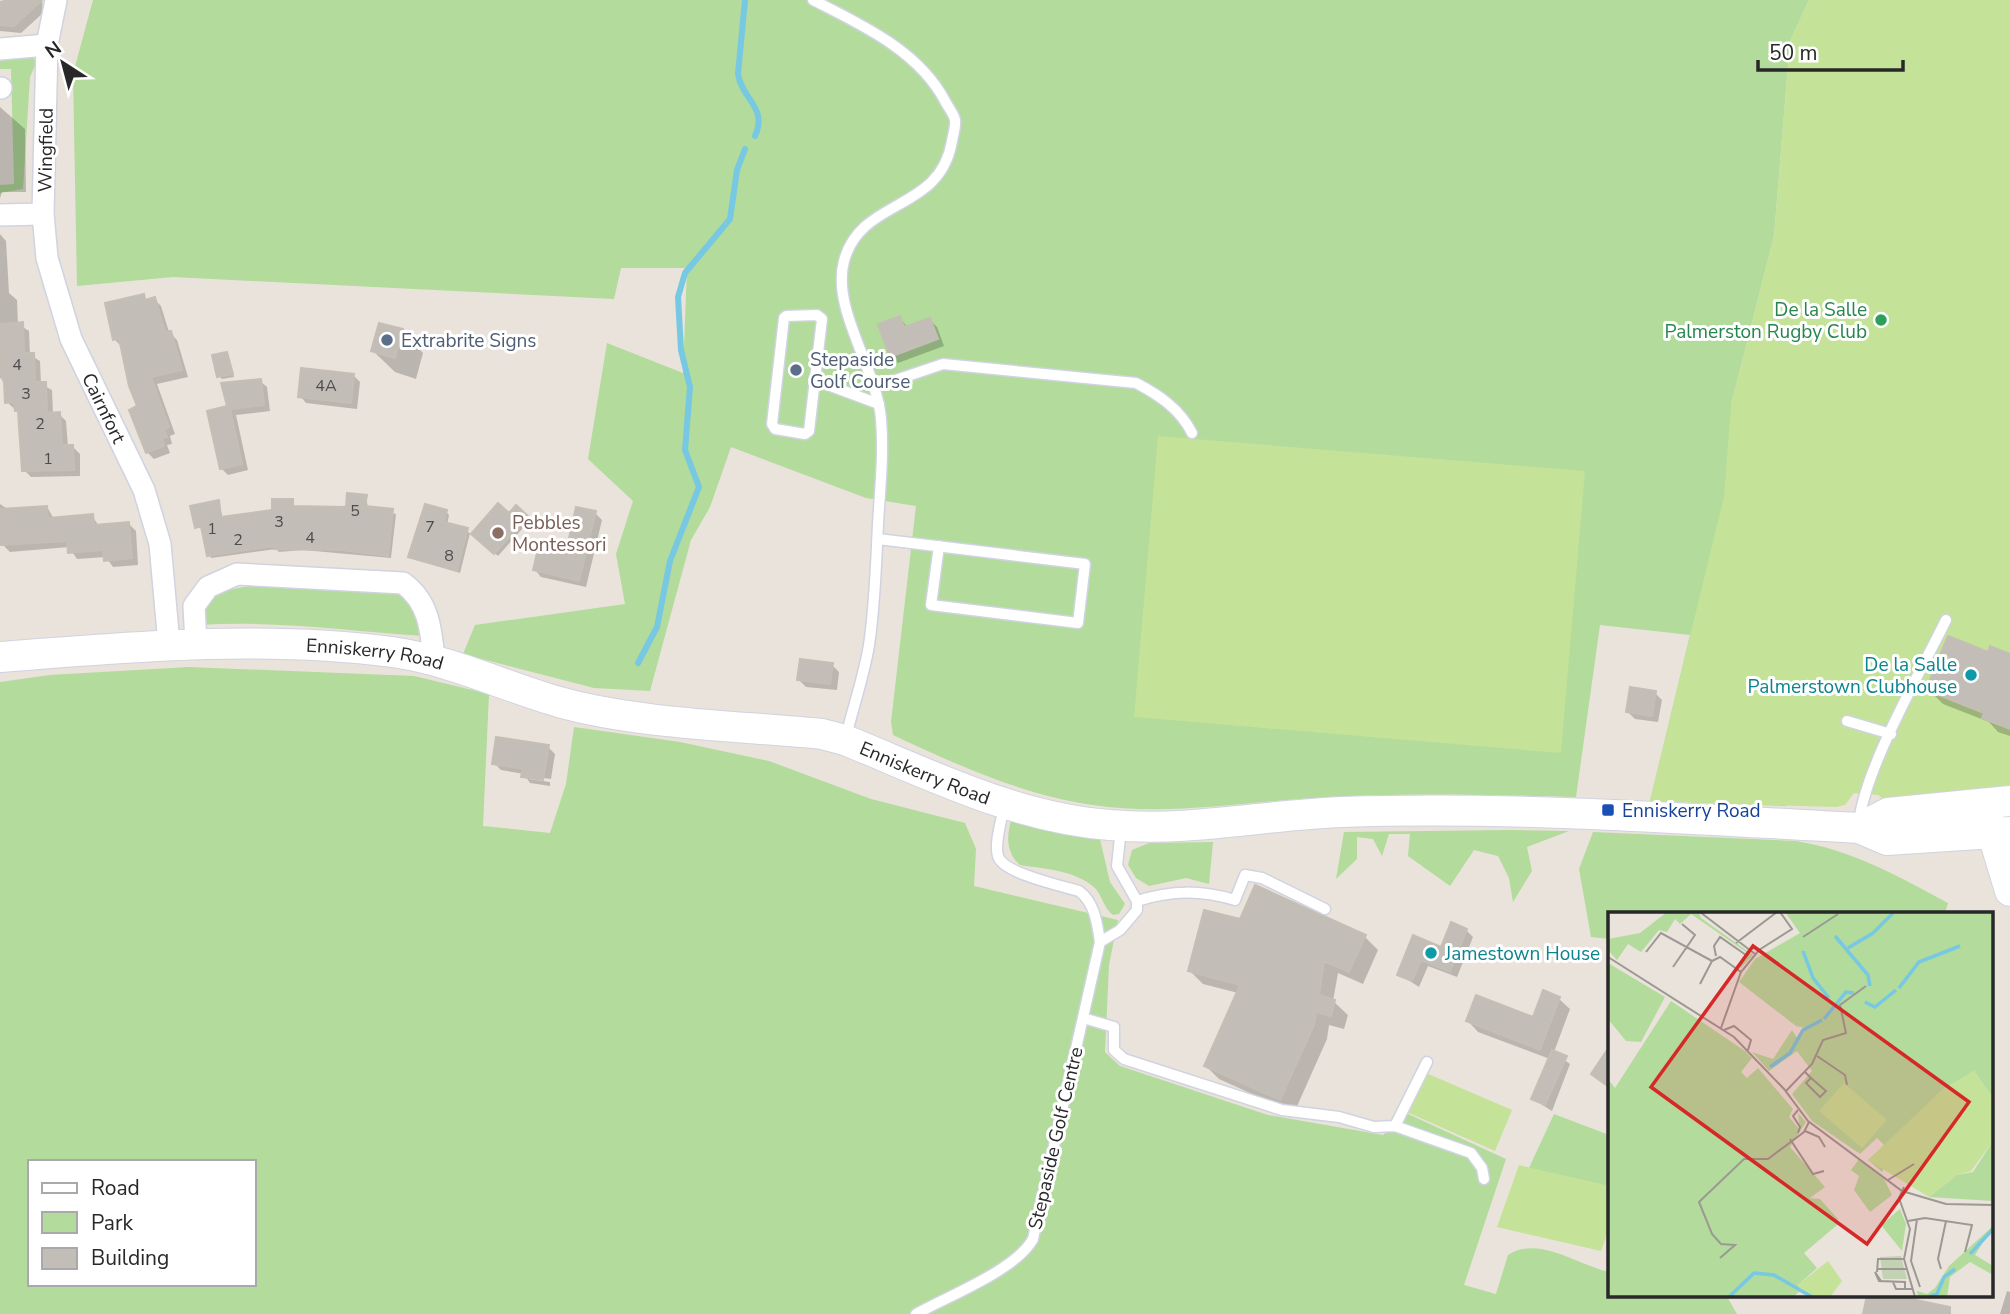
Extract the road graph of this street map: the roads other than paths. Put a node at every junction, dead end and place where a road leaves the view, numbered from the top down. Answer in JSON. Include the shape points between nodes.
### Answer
{"nodes":[{"id":1,"x":56,"y":0,"type":"edge"},
{"id":2,"x":813,"y":0,"type":"edge"},
{"id":3,"x":47,"y":45,"type":"junction"},
{"id":4,"x":0,"y":49,"type":"edge"},
{"id":5,"x":43,"y":214,"type":"junction"},
{"id":6,"x":0,"y":215,"type":"edge"},
{"id":7,"x":817,"y":381,"type":"junction"},
{"id":8,"x":875,"y":387,"type":"junction"},
{"id":9,"x":879,"y":404,"type":"junction"},
{"id":10,"x":1192,"y":433,"type":"dead end"},
{"id":11,"x":878,"y":540,"type":"junction"},
{"id":12,"x":939,"y":546,"type":"junction"},
{"id":13,"x":1946,"y":620,"type":"dead end"},
{"id":14,"x":183,"y":644,"type":"junction"},
{"id":15,"x":0,"y":657,"type":"edge"},
{"id":16,"x":434,"y":659,"type":"junction"},
{"id":17,"x":1847,"y":721,"type":"dead end"},
{"id":18,"x":1891,"y":734,"type":"junction"},
{"id":19,"x":845,"y":740,"type":"junction"},
{"id":20,"x":1998,"y":802,"type":"edge"},
{"id":21,"x":1004,"y":806,"type":"junction"},
{"id":22,"x":1121,"y":826,"type":"junction"},
{"id":23,"x":1859,"y":828,"type":"junction"},
{"id":24,"x":2001,"y":834,"type":"edge"},
{"id":25,"x":2010,"y":891,"type":"edge"},
{"id":26,"x":1138,"y":901,"type":"junction"},
{"id":27,"x":1325,"y":909,"type":"dead end"},
{"id":28,"x":1100,"y":942,"type":"junction"},
{"id":29,"x":1083,"y":1018,"type":"junction"},
{"id":30,"x":1427,"y":1062,"type":"dead end"},
{"id":31,"x":1395,"y":1126,"type":"junction"},
{"id":32,"x":1484,"y":1179,"type":"dead end"},
{"id":33,"x":916,"y":1314,"type":"edge"}],
"edges":[{"from":1,"to":3,"type":"street","name":"Wingfield"},
{"from":2,"to":8,"type":"lane","via":[[915,61],[942,95],[955,121],[951,150],[937,178],[912,200],[884,211],[856,233],[844,262],[849,318]]},
{"from":3,"to":4,"type":"street"},
{"from":3,"to":5,"type":"street","name":"Wingfield"},
{"from":5,"to":6,"type":"street"},
{"from":5,"to":14,"type":"street","name":"Cairnfort","via":[[47,258],[71,339],[144,490]]},
{"from":7,"to":7,"type":"lane","via":[[809,431],[775,429],[786,316],[817,315],[822,319]]},
{"from":7,"to":9,"type":"lane"},
{"from":8,"to":9,"type":"lane"},
{"from":8,"to":10,"type":"lane","via":[[943,364],[1136,383],[1185,417]]},
{"from":9,"to":11,"type":"lane","via":[[883,458]]},
{"from":11,"to":12,"type":"lane"},
{"from":11,"to":19,"type":"lane","via":[[869,648]]},
{"from":12,"to":12,"type":"lane","via":[[1085,564],[1078,623],[931,605]]},
{"from":13,"to":18,"type":"lane"},
{"from":14,"to":15,"type":"main road","name":"Enniskerry Road"},
{"from":14,"to":16,"type":"main road","name":"Enniskerry Road","via":[[378,651]]},
{"from":14,"to":16,"type":"street","via":[[194,606],[208,587],[237,574],[403,583],[418,594],[430,625]]},
{"from":16,"to":19,"type":"main road","name":"Enniskerry Road","via":[[559,702]]},
{"from":17,"to":18,"type":"lane"},
{"from":18,"to":23,"type":"lane","via":[[1861,809]]},
{"from":19,"to":21,"type":"main road","name":"Enniskerry Road"},
{"from":20,"to":23,"type":"main road","name":"Enniskerry Road","via":[[1888,813]]},
{"from":20,"to":24,"type":"main road","name":"Enniskerry Road"},
{"from":21,"to":22,"type":"main road","name":"Enniskerry Road"},
{"from":21,"to":28,"type":"lane","via":[[997,851],[1000,862],[1010,870],[1086,896],[1097,920]]},
{"from":22,"to":23,"type":"main road","name":"Enniskerry Road","via":[[1199,827],[1340,812],[1454,811]]},
{"from":22,"to":26,"type":"lane","via":[[1117,866]]},
{"from":23,"to":24,"type":"main road","name":"Enniskerry Road","via":[[1887,840]]},
{"from":24,"to":25,"type":"main road","name":"Enniskerry Road"},
{"from":26,"to":27,"type":"lane","via":[[1205,891],[1236,900],[1245,875],[1262,878]]},
{"from":26,"to":28,"type":"lane","via":[[1131,919]]},
{"from":28,"to":29,"type":"lane","name":"Stepaside Golf Centre"},
{"from":29,"to":31,"type":"lane","via":[[1114,1027],[1114,1050],[1124,1059],[1216,1091],[1282,1110],[1374,1127]]},
{"from":29,"to":33,"type":"lane","name":"Stepaside Golf Centre","via":[[1028,1247],[1010,1262]]},
{"from":30,"to":31,"type":"lane"},
{"from":31,"to":32,"type":"lane","via":[[1471,1153]]}]}
